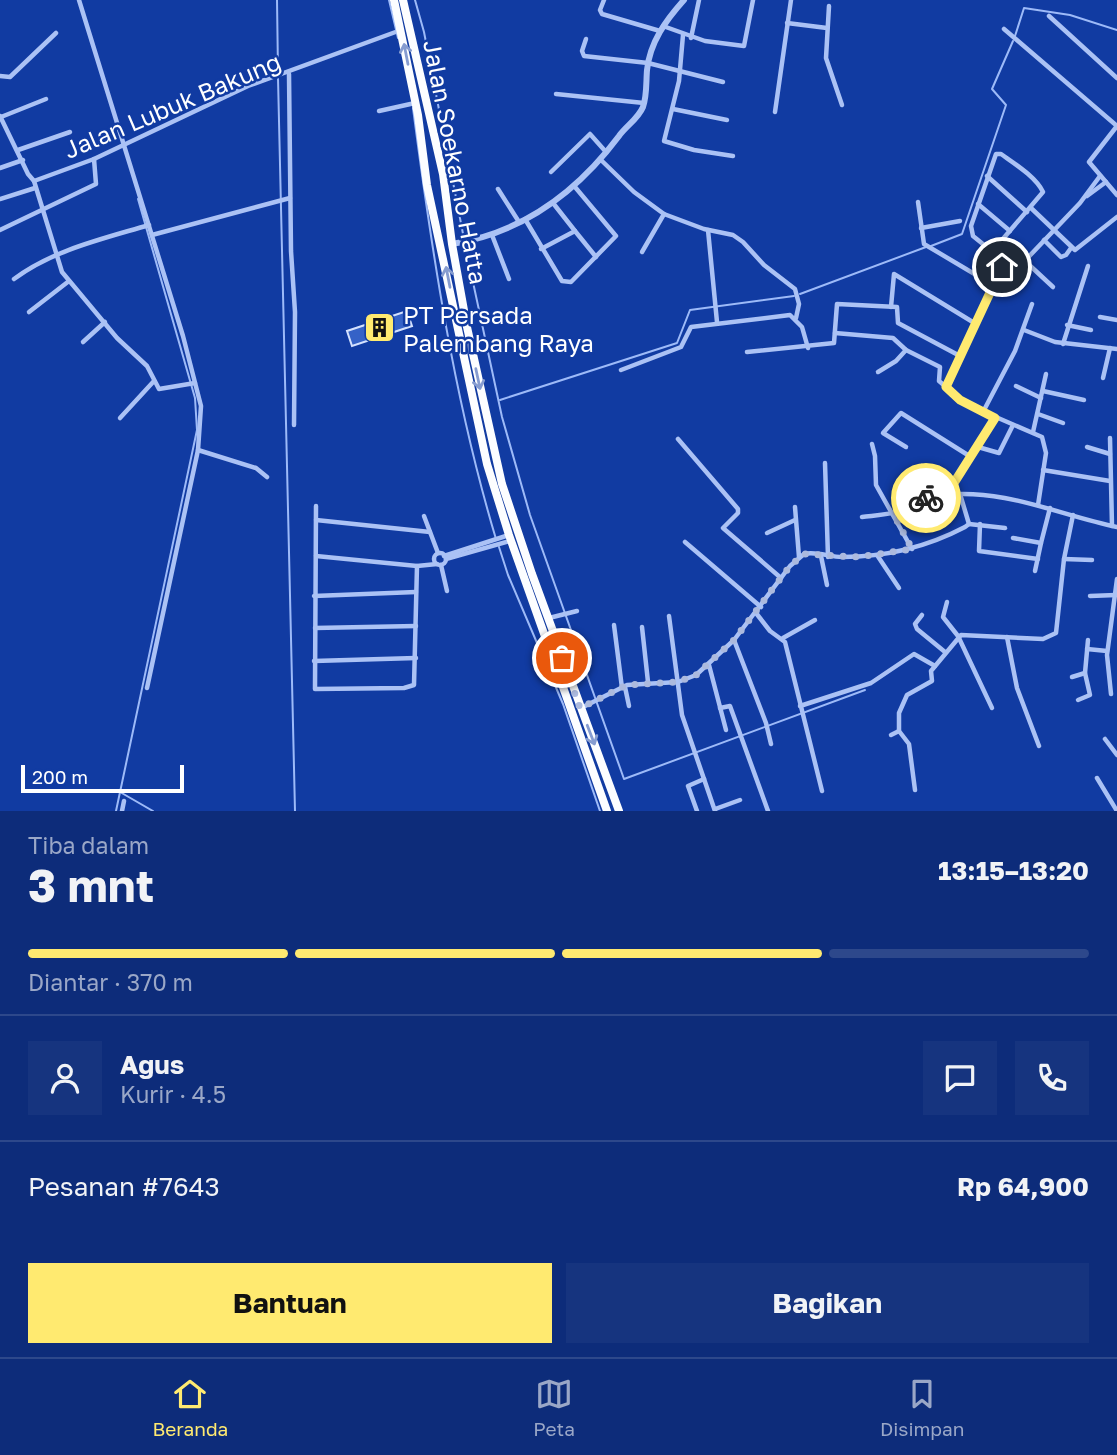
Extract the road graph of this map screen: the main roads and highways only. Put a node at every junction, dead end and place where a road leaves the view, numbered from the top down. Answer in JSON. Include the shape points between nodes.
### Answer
{"nodes":[{"id":1,"x":394,"y":0,"type":"edge"},
{"id":2,"x":403,"y":0,"type":"edge"},
{"id":3,"x":493,"y":446,"type":"junction"},
{"id":4,"x":483,"y":449,"type":"junction"},
{"id":5,"x":607,"y":811,"type":"edge"},
{"id":6,"x":619,"y":811,"type":"edge"}],
"edges":[{"from":4,"to":1,"type":"highway","name":"Jalan Soekarno Hatta","one_way":true,"via":[[427,185]]},
{"from":2,"to":3,"type":"highway","name":"Jalan Soekarno Hatta","one_way":true,"via":[[443,174]]},
{"from":3,"to":4,"type":"highway"},
{"from":3,"to":6,"type":"highway","name":"Jalan Soekarno Hatta","one_way":true,"via":[[506,499]]},
{"from":4,"to":5,"type":"highway","name":"Jalan Soekarno Hatta","via":[[506,539]]}]}
